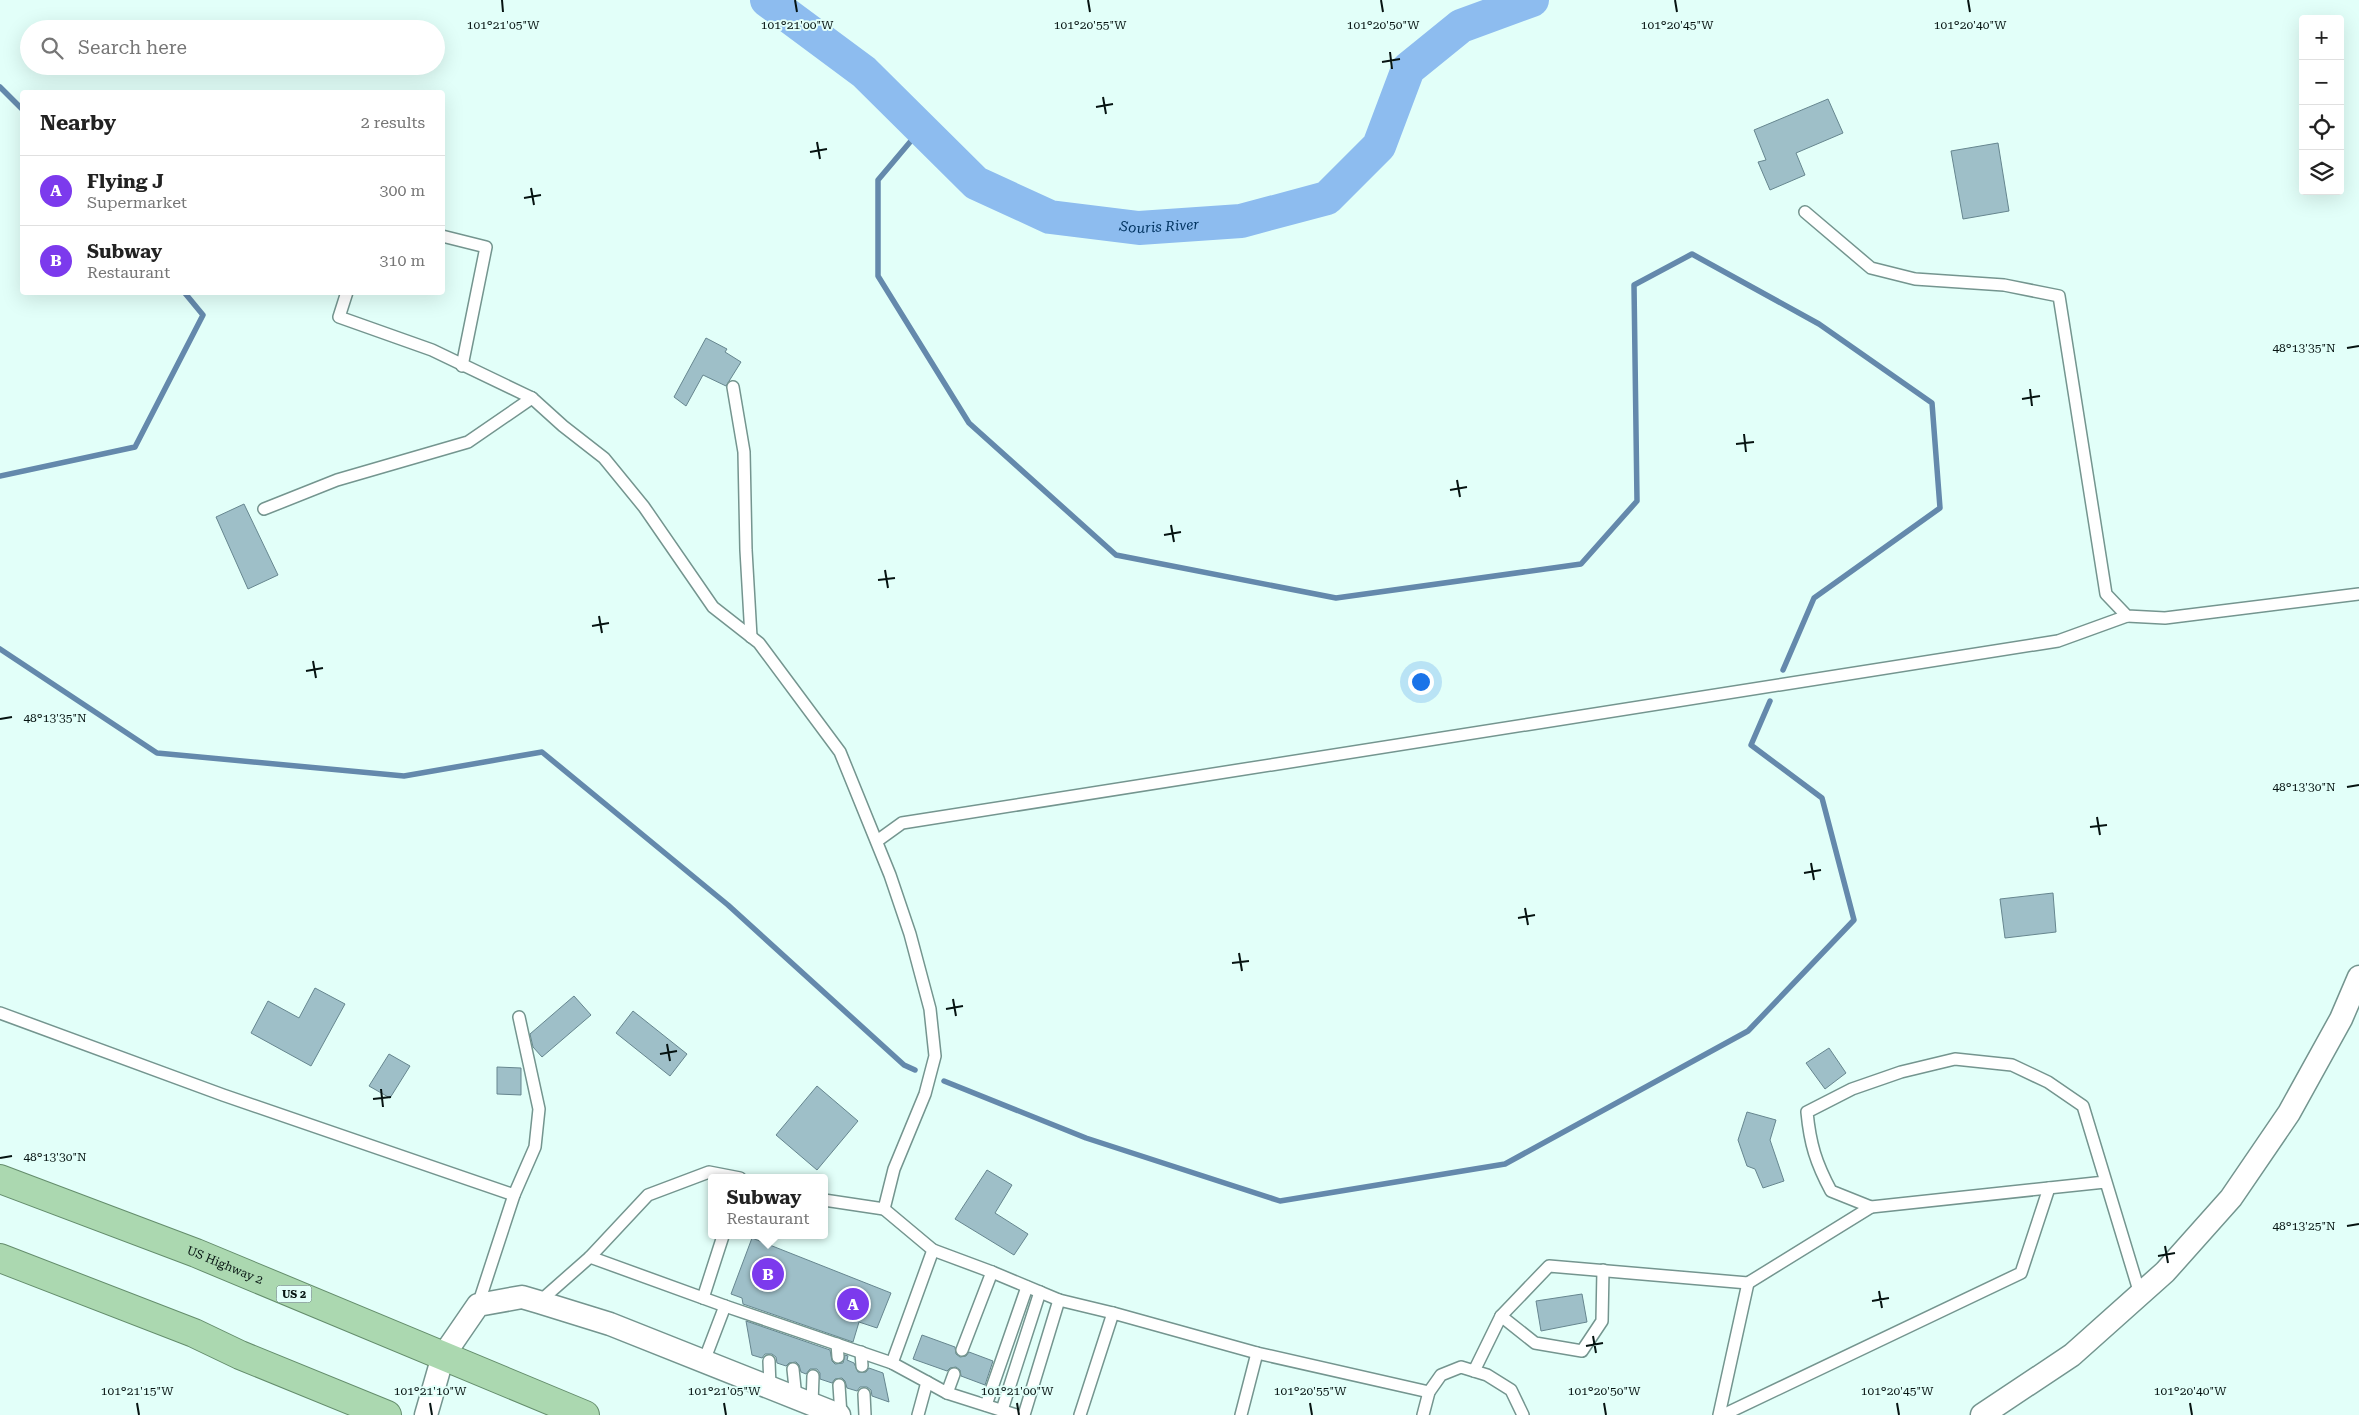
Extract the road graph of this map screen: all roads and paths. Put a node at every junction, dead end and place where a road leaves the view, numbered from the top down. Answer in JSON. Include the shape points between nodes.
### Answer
{"nodes":[{"id":1,"x":1805,"y":212,"type":"dead end"},
{"id":2,"x":445,"y":237,"type":"edge"},
{"id":3,"x":346,"y":295,"type":"edge"},
{"id":4,"x":462,"y":366,"type":"junction"},
{"id":5,"x":733,"y":388,"type":"dead end"},
{"id":6,"x":532,"y":398,"type":"junction"},
{"id":7,"x":264,"y":509,"type":"dead end"},
{"id":8,"x":2359,"y":594,"type":"edge"},
{"id":9,"x":2127,"y":616,"type":"junction"},
{"id":10,"x":751,"y":637,"type":"junction"},
{"id":11,"x":876,"y":841,"type":"junction"},
{"id":12,"x":2359,"y":977,"type":"edge"},
{"id":13,"x":0,"y":1013,"type":"edge"},
{"id":14,"x":519,"y":1017,"type":"dead end"},
{"id":15,"x":719,"y":1174,"type":"edge"},
{"id":16,"x":0,"y":1179,"type":"edge"},
{"id":17,"x":2105,"y":1182,"type":"junction"},
{"id":18,"x":2049,"y":1188,"type":"junction"},
{"id":19,"x":514,"y":1195,"type":"junction"},
{"id":20,"x":828,"y":1201,"type":"edge"},
{"id":21,"x":1871,"y":1207,"type":"junction"},
{"id":22,"x":884,"y":1209,"type":"junction"},
{"id":23,"x":722,"y":1239,"type":"edge"},
{"id":24,"x":933,"y":1250,"type":"junction"},
{"id":25,"x":590,"y":1257,"type":"junction"},
{"id":26,"x":0,"y":1258,"type":"edge"},
{"id":27,"x":1602,"y":1270,"type":"junction"},
{"id":28,"x":992,"y":1272,"type":"junction"},
{"id":29,"x":1748,"y":1283,"type":"junction"},
{"id":30,"x":1026,"y":1287,"type":"junction"},
{"id":31,"x":1040,"y":1292,"type":"junction"},
{"id":32,"x":2140,"y":1294,"type":"junction"},
{"id":33,"x":703,"y":1298,"type":"junction"},
{"id":34,"x":1059,"y":1300,"type":"junction"},
{"id":35,"x":539,"y":1302,"type":"junction"},
{"id":36,"x":478,"y":1305,"type":"junction"},
{"id":37,"x":725,"y":1306,"type":"junction"},
{"id":38,"x":1113,"y":1313,"type":"junction"},
{"id":39,"x":1501,"y":1316,"type":"junction"},
{"id":40,"x":837,"y":1344,"type":"junction"},
{"id":41,"x":962,"y":1350,"type":"dead end"},
{"id":42,"x":861,"y":1352,"type":"junction"},
{"id":43,"x":1257,"y":1353,"type":"junction"},
{"id":44,"x":443,"y":1356,"type":"junction"},
{"id":45,"x":838,"y":1357,"type":"dead end"},
{"id":46,"x":769,"y":1360,"type":"dead end"},
{"id":47,"x":704,"y":1361,"type":"junction"},
{"id":48,"x":892,"y":1363,"type":"junction"},
{"id":49,"x":862,"y":1366,"type":"dead end"},
{"id":50,"x":793,"y":1369,"type":"dead end"},
{"id":51,"x":1474,"y":1370,"type":"junction"},
{"id":52,"x":954,"y":1374,"type":"dead end"},
{"id":53,"x":813,"y":1376,"type":"dead end"},
{"id":54,"x":927,"y":1382,"type":"junction"},
{"id":55,"x":839,"y":1385,"type":"dead end"},
{"id":56,"x":770,"y":1387,"type":"junction"},
{"id":57,"x":1429,"y":1392,"type":"junction"},
{"id":58,"x":947,"y":1393,"type":"junction"},
{"id":59,"x":864,"y":1394,"type":"dead end"},
{"id":60,"x":804,"y":1401,"type":"junction"},
{"id":61,"x":986,"y":1405,"type":"junction"},
{"id":62,"x":1002,"y":1410,"type":"junction"},
{"id":63,"x":387,"y":1415,"type":"edge"},
{"id":64,"x":426,"y":1415,"type":"edge"},
{"id":65,"x":586,"y":1415,"type":"edge"},
{"id":66,"x":840,"y":1415,"type":"edge"},
{"id":67,"x":865,"y":1415,"type":"edge"},
{"id":68,"x":918,"y":1415,"type":"edge"},
{"id":69,"x":1016,"y":1415,"type":"edge"},
{"id":70,"x":1024,"y":1415,"type":"edge"},
{"id":71,"x":1080,"y":1415,"type":"edge"},
{"id":72,"x":1241,"y":1415,"type":"edge"},
{"id":73,"x":1423,"y":1415,"type":"edge"},
{"id":74,"x":1523,"y":1415,"type":"edge"},
{"id":75,"x":1721,"y":1415,"type":"edge"},
{"id":76,"x":1982,"y":1415,"type":"edge"}],
"edges":[{"from":1,"to":9,"type":"lane","via":[[1872,268],[1915,279],[2004,285],[2059,296],[2106,594]]},
{"from":2,"to":4,"type":"lane","via":[[486,247]]},
{"from":3,"to":4,"type":"lane","via":[[339,317],[432,350]]},
{"from":4,"to":6,"type":"lane"},
{"from":5,"to":10,"type":"lane","via":[[744,452]]},
{"from":6,"to":7,"type":"lane","via":[[468,442],[336,480]]},
{"from":6,"to":10,"type":"lane","via":[[604,458],[644,506],[713,606]]},
{"from":8,"to":9,"type":"lane","via":[[2165,618]]},
{"from":9,"to":11,"type":"lane","via":[[2058,641],[902,823]]},
{"from":10,"to":11,"type":"lane","via":[[759,643],[840,752]]},
{"from":11,"to":22,"type":"lane","via":[[910,934],[928,999],[935,1056],[925,1094],[894,1170]]},
{"from":12,"to":32,"type":"street","via":[[2341,1019],[2289,1114],[2232,1198],[2165,1272]]},
{"from":13,"to":19,"type":"lane","via":[[223,1095]]},
{"from":14,"to":19,"type":"lane","via":[[539,1109],[535,1147]]},
{"from":15,"to":25,"type":"lane","via":[[709,1172],[648,1195]]},
{"from":16,"to":44,"type":"highway","name":"US Highway 2","number":"US 2","via":[[196,1253]]},
{"from":17,"to":18,"type":"lane"},
{"from":17,"to":21,"type":"lane","via":[[2083,1106],[2048,1082],[2012,1065],[1955,1059],[1852,1088],[1808,1112],[1809,1138],[1816,1162],[1831,1191]]},
{"from":17,"to":32,"type":"lane"},
{"from":18,"to":21,"type":"lane"},
{"from":18,"to":75,"type":"lane","via":[[2021,1273]]},
{"from":19,"to":36,"type":"lane"},
{"from":20,"to":22,"type":"lane"},
{"from":21,"to":29,"type":"lane"},
{"from":22,"to":24,"type":"lane"},
{"from":23,"to":33,"type":"lane"},
{"from":24,"to":28,"type":"lane"},
{"from":24,"to":48,"type":"lane"},
{"from":25,"to":33,"type":"lane"},
{"from":25,"to":35,"type":"lane"},
{"from":26,"to":63,"type":"highway","via":[[194,1333],[240,1356]]},
{"from":27,"to":29,"type":"lane"},
{"from":27,"to":39,"type":"lane","via":[[1548,1266]]},
{"from":27,"to":39,"type":"lane","via":[[1602,1321],[1582,1351],[1535,1343]]},
{"from":28,"to":30,"type":"lane"},
{"from":28,"to":41,"type":"lane"},
{"from":29,"to":75,"type":"lane"},
{"from":30,"to":31,"type":"lane"},
{"from":30,"to":61,"type":"lane"},
{"from":31,"to":34,"type":"lane"},
{"from":31,"to":62,"type":"lane"},
{"from":32,"to":76,"type":"street","via":[[2072,1355]]},
{"from":33,"to":37,"type":"lane"},
{"from":34,"to":38,"type":"lane"},
{"from":34,"to":70,"type":"lane"},
{"from":35,"to":36,"type":"street","via":[[522,1297]]},
{"from":35,"to":47,"type":"street","via":[[610,1324]]},
{"from":36,"to":44,"type":"street"},
{"from":37,"to":40,"type":"lane","via":[[812,1341]]},
{"from":37,"to":47,"type":"lane"},
{"from":38,"to":43,"type":"lane"},
{"from":38,"to":71,"type":"lane"},
{"from":39,"to":51,"type":"lane"},
{"from":40,"to":42,"type":"lane"},
{"from":40,"to":45,"type":"lane"},
{"from":42,"to":48,"type":"lane"},
{"from":42,"to":49,"type":"lane"},
{"from":43,"to":57,"type":"lane"},
{"from":43,"to":72,"type":"lane"},
{"from":44,"to":64,"type":"street"},
{"from":44,"to":65,"type":"highway","name":"US Highway 2","number":"US 2"},
{"from":46,"to":56,"type":"lane"},
{"from":47,"to":56,"type":"street"},
{"from":48,"to":54,"type":"lane"},
{"from":50,"to":60,"type":"lane"},
{"from":51,"to":57,"type":"lane","via":[[1461,1367],[1441,1374]]},
{"from":51,"to":74,"type":"lane","via":[[1487,1374],[1511,1390]]},
{"from":52,"to":58,"type":"lane"},
{"from":53,"to":60,"type":"lane"},
{"from":54,"to":58,"type":"lane"},
{"from":54,"to":68,"type":"lane"},
{"from":55,"to":66,"type":"lane"},
{"from":56,"to":60,"type":"street"},
{"from":57,"to":73,"type":"lane"},
{"from":58,"to":61,"type":"lane"},
{"from":59,"to":67,"type":"lane"},
{"from":60,"to":66,"type":"street"},
{"from":61,"to":62,"type":"lane"},
{"from":62,"to":69,"type":"lane"}]}
